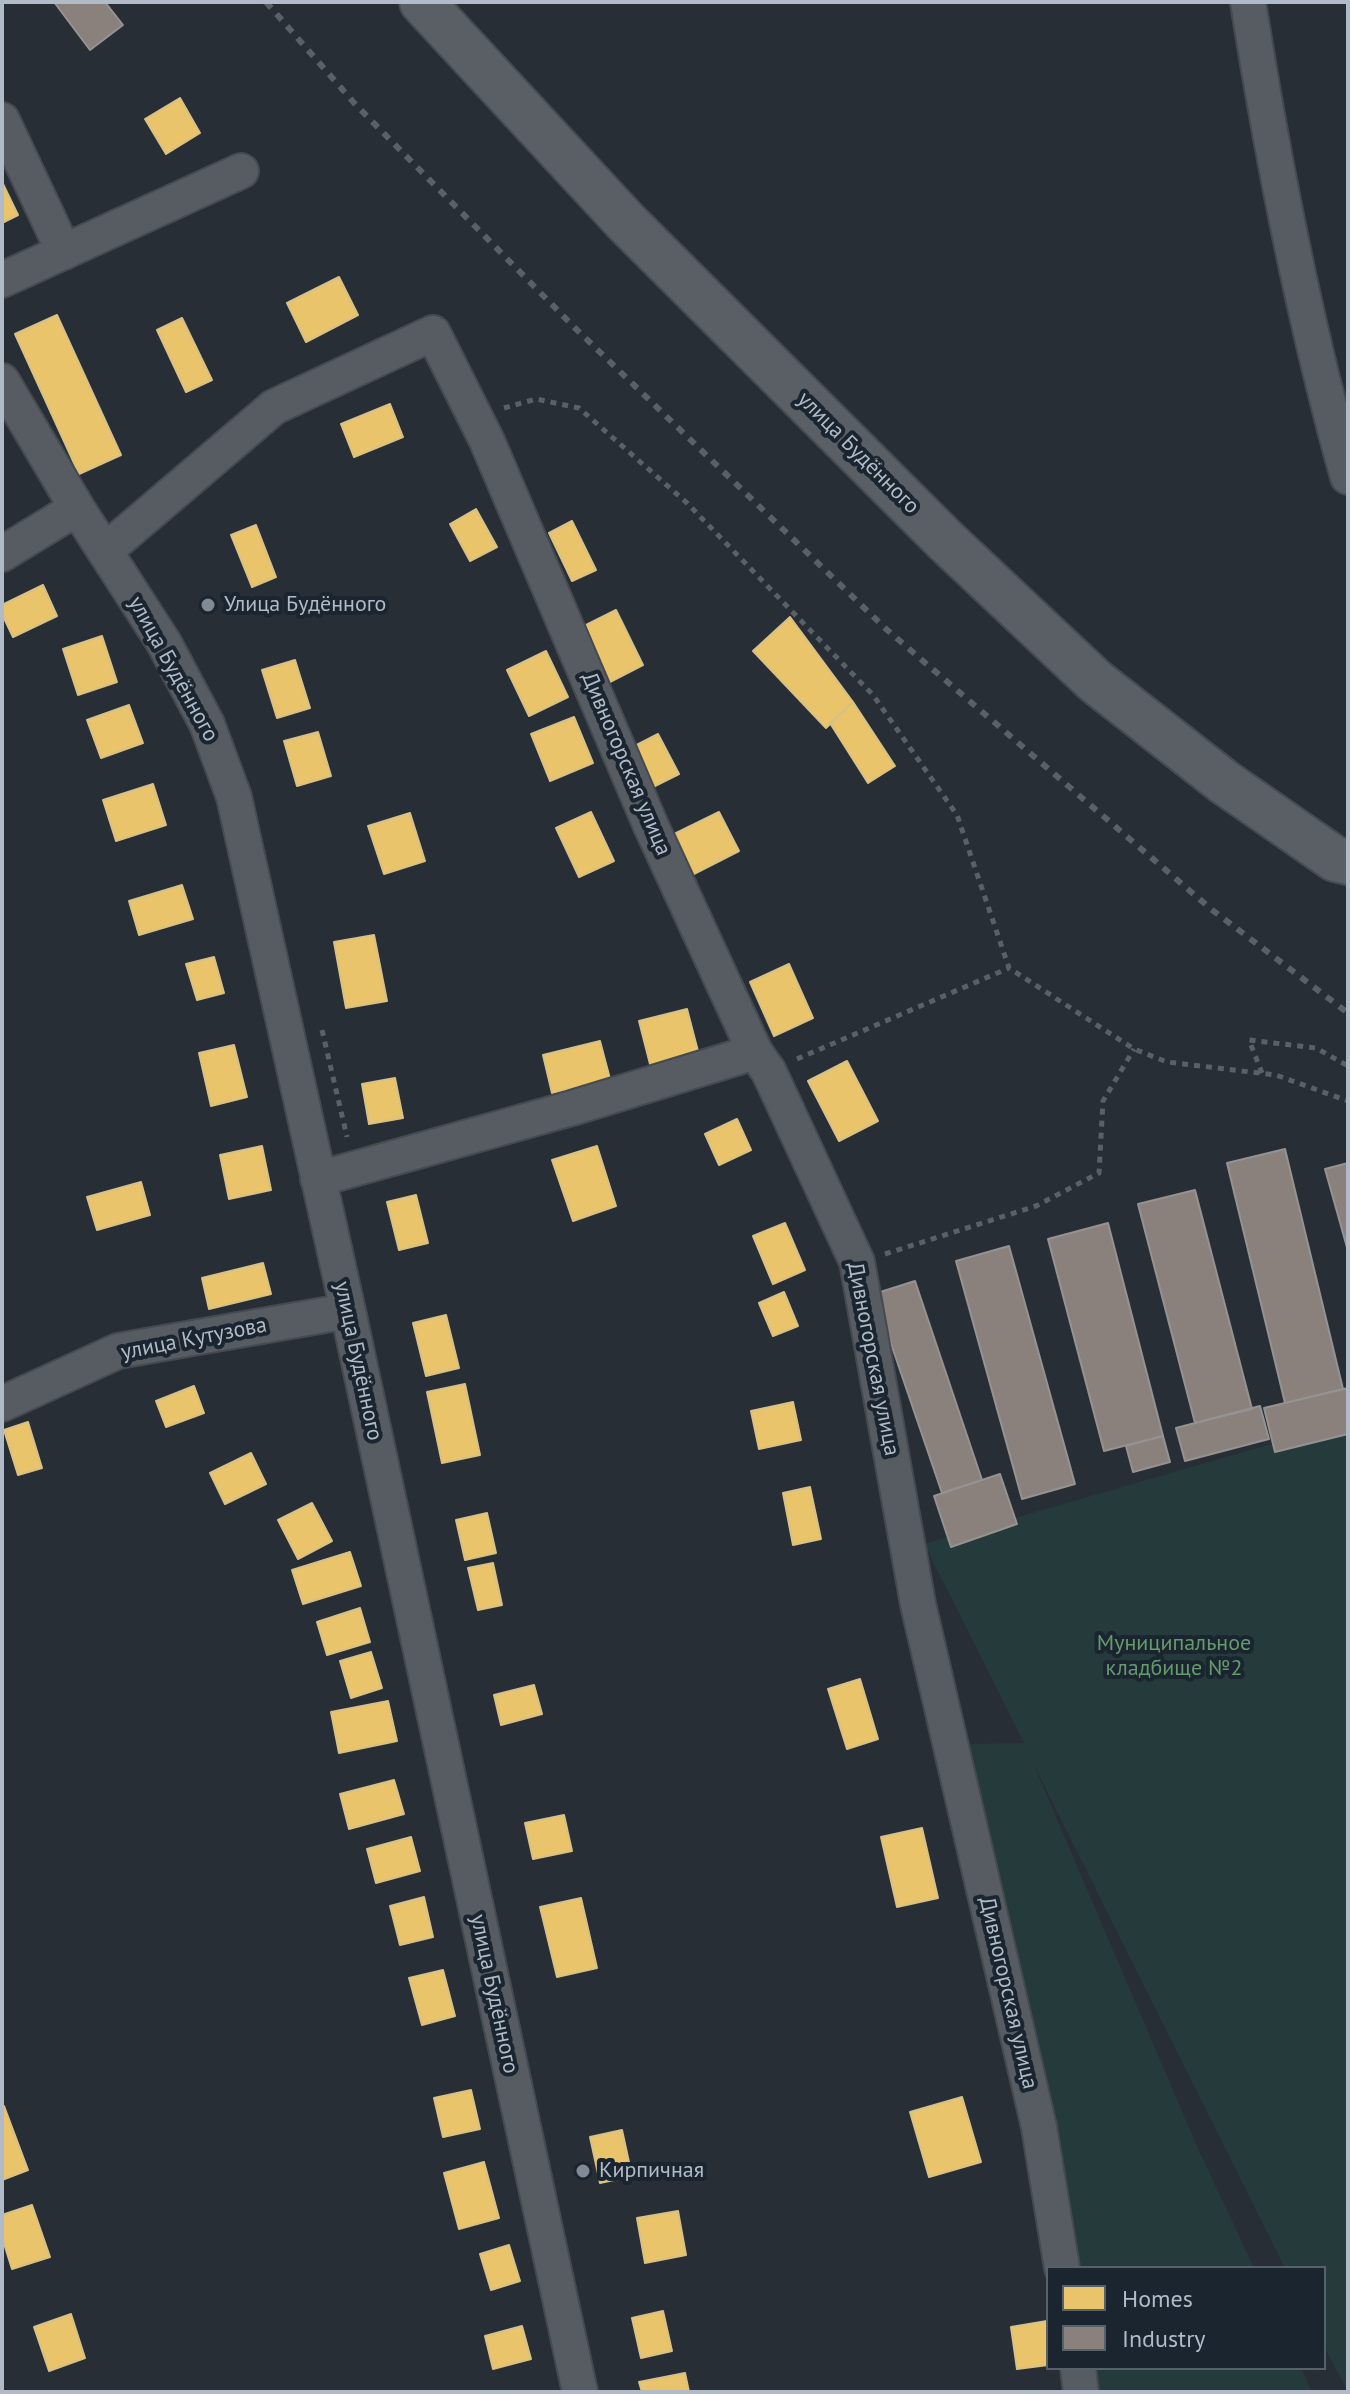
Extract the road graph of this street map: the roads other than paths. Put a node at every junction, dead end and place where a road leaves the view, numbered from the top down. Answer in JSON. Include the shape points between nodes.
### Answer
{"nodes":[{"id":1,"x":422,"y":2,"type":"edge"},
{"id":2,"x":1248,"y":2,"type":"edge"},
{"id":3,"x":2,"y":120,"type":"edge"},
{"id":4,"x":241,"y":171,"type":"dead end"},
{"id":5,"x":64,"y":252,"type":"junction"},
{"id":6,"x":2,"y":280,"type":"edge"},
{"id":7,"x":2,"y":381,"type":"edge"},
{"id":8,"x":1348,"y":477,"type":"edge"},
{"id":9,"x":77,"y":508,"type":"junction"},
{"id":10,"x":105,"y":551,"type":"junction"},
{"id":11,"x":2,"y":554,"type":"edge"},
{"id":12,"x":1344,"y":864,"type":"edge"},
{"id":13,"x":762,"y":1062,"type":"junction"},
{"id":14,"x":318,"y":1179,"type":"junction"},
{"id":15,"x":348,"y":1311,"type":"junction"},
{"id":16,"x":2,"y":1404,"type":"edge"},
{"id":17,"x":1062,"y":2266,"type":"edge"},
{"id":18,"x":1078,"y":2370,"type":"edge"},
{"id":19,"x":580,"y":2392,"type":"edge"},
{"id":20,"x":1081,"y":2392,"type":"edge"}],
"edges":[{"from":1,"to":12,"type":"main road","name":"улица Будённого","via":[[626,222],[946,541],[1095,681],[1224,782]]},
{"from":2,"to":8,"type":"street","via":[[1295,259]]},
{"from":3,"to":5,"type":"street"},
{"from":4,"to":5,"type":"street"},
{"from":5,"to":6,"type":"street"},
{"from":7,"to":9,"type":"street","name":"улица Будённого"},
{"from":9,"to":10,"type":"street","name":"улица Будённого"},
{"from":9,"to":11,"type":"street"},
{"from":10,"to":13,"type":"street","name":"Дивногорская улица","via":[[274,407],[433,333],[475,416],[651,826]]},
{"from":10,"to":14,"type":"street","name":"улица Будённого","via":[[201,713],[234,797]]},
{"from":13,"to":14,"type":"street"},
{"from":13,"to":17,"type":"street","name":"Дивногорская улица","via":[[857,1262],[918,1604],[1039,2127]]},
{"from":14,"to":15,"type":"street","name":"улица Будённого"},
{"from":15,"to":16,"type":"street","name":"улица Кутузова","via":[[118,1351]]},
{"from":15,"to":19,"type":"street","name":"улица Будённого"},
{"from":18,"to":20,"type":"street"}]}
